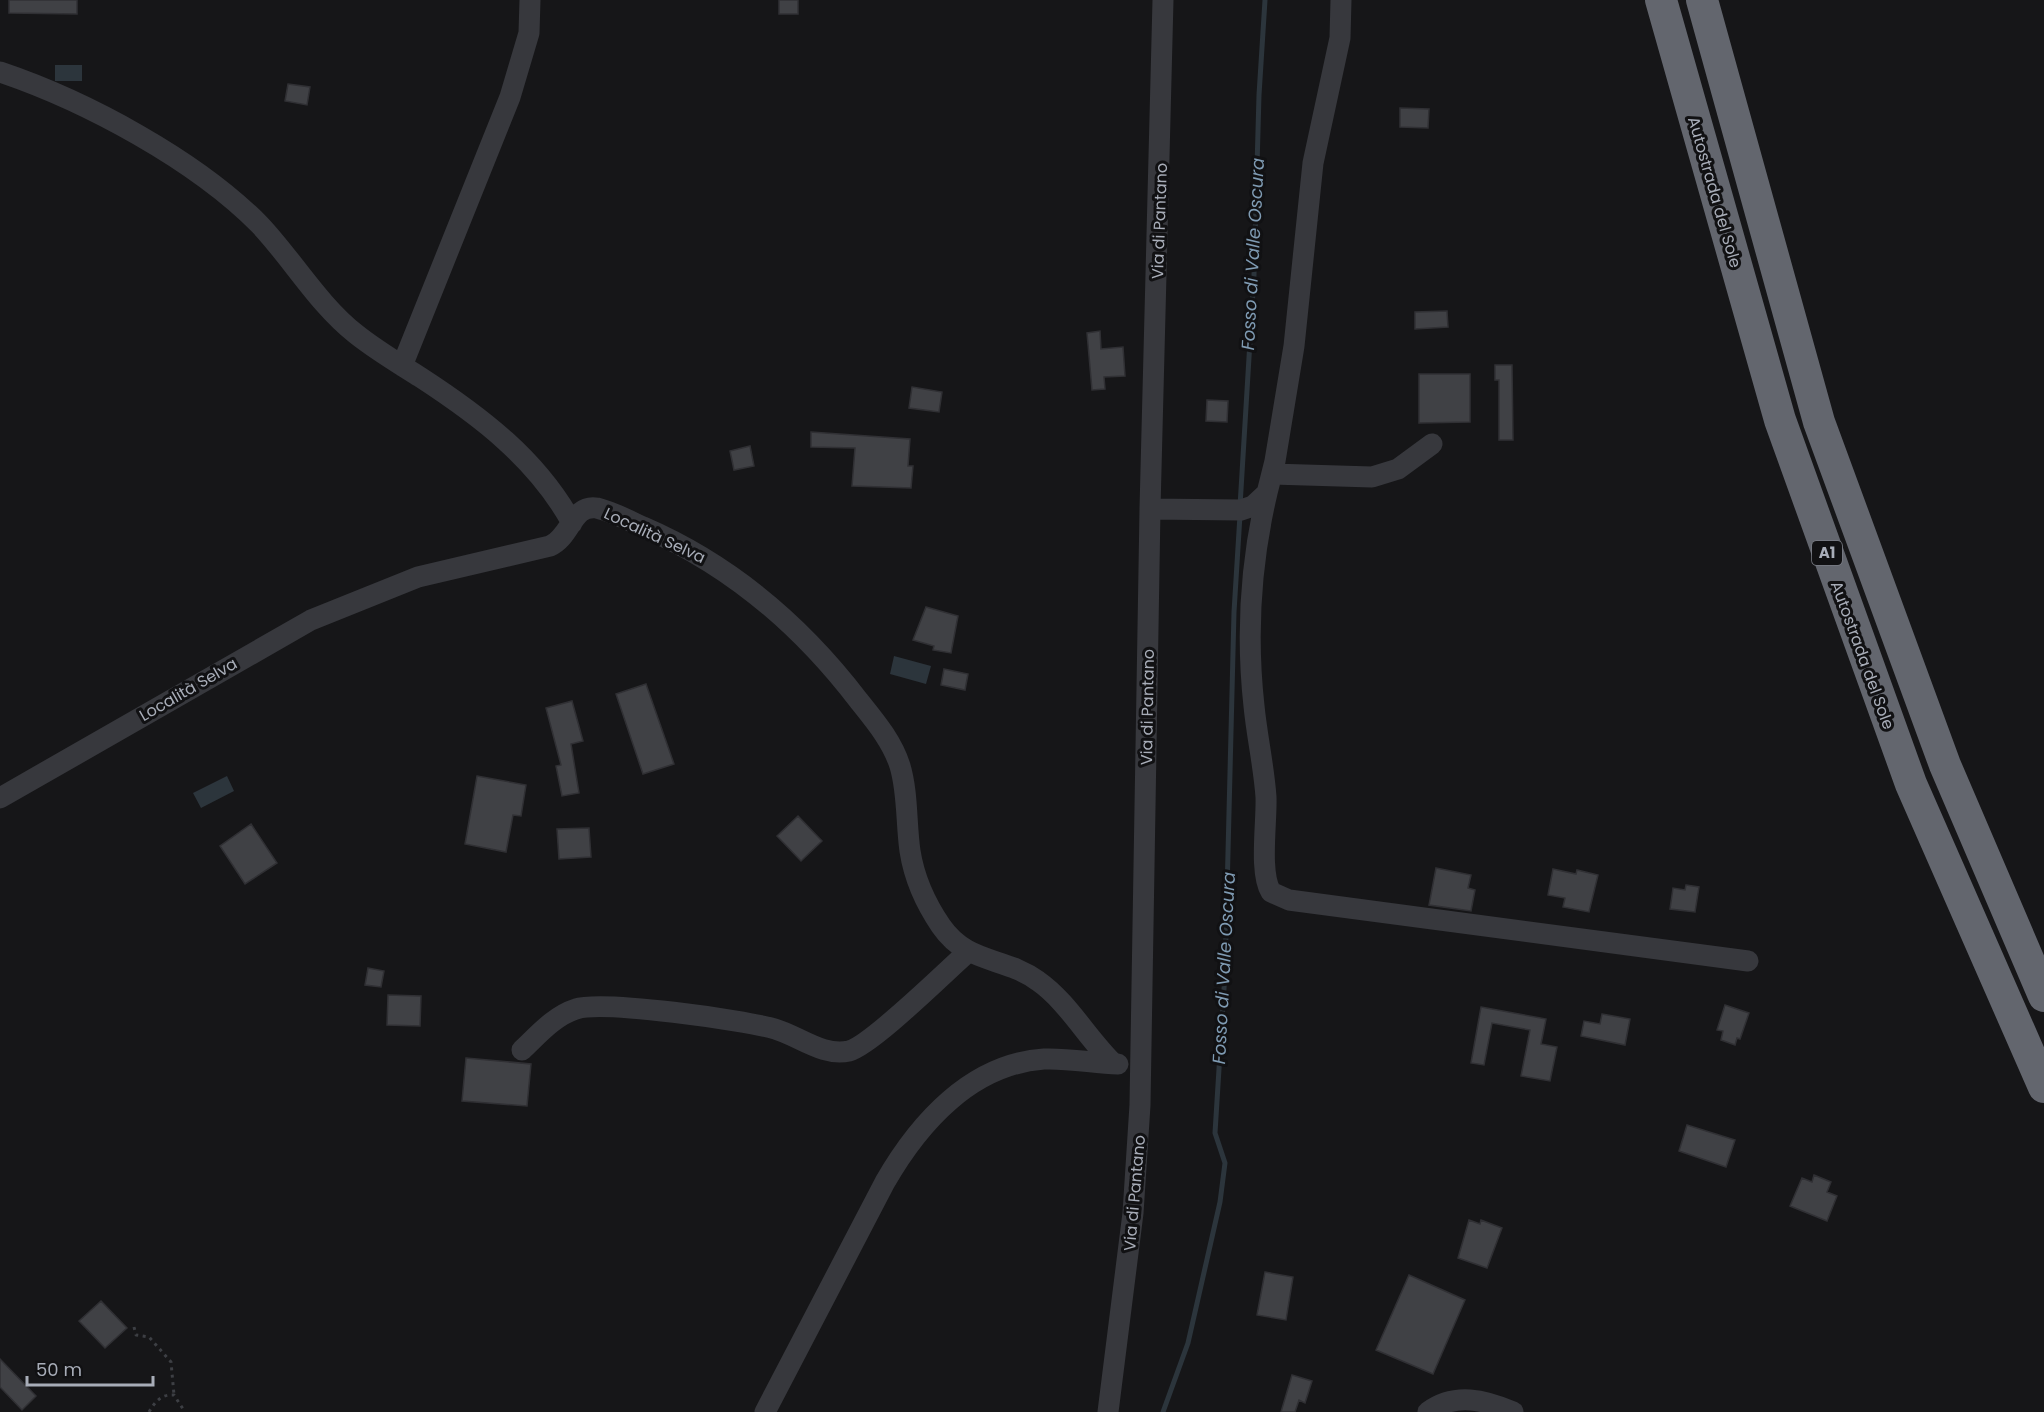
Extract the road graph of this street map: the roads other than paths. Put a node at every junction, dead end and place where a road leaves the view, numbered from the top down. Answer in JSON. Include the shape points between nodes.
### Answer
{"nodes":[{"id":1,"x":530,"y":0,"type":"edge"},
{"id":2,"x":1164,"y":0,"type":"edge"},
{"id":3,"x":1341,"y":0,"type":"edge"},
{"id":4,"x":1661,"y":0,"type":"edge"},
{"id":5,"x":1702,"y":0,"type":"edge"},
{"id":6,"x":0,"y":72,"type":"edge"},
{"id":7,"x":402,"y":366,"type":"junction"},
{"id":8,"x":1432,"y":444,"type":"dead end"},
{"id":9,"x":1270,"y":484,"type":"junction"},
{"id":10,"x":1150,"y":509,"type":"junction"},
{"id":11,"x":572,"y":523,"type":"junction"},
{"id":12,"x":0,"y":798,"type":"edge"},
{"id":13,"x":968,"y":952,"type":"junction"},
{"id":14,"x":1748,"y":961,"type":"dead end"},
{"id":15,"x":2044,"y":996,"type":"edge"},
{"id":16,"x":522,"y":1050,"type":"dead end"},
{"id":17,"x":1142,"y":1062,"type":"junction"},
{"id":18,"x":1114,"y":1064,"type":"junction"},
{"id":19,"x":2044,"y":1088,"type":"edge"},
{"id":20,"x":765,"y":1412,"type":"edge"},
{"id":21,"x":1108,"y":1412,"type":"edge"},
{"id":22,"x":1428,"y":1412,"type":"edge"},
{"id":23,"x":1513,"y":1412,"type":"edge"}],
"edges":[{"from":1,"to":7,"type":"street","via":[[527,42],[507,106]]},
{"from":2,"to":10,"type":"street","name":"Via di Pantano"},
{"from":3,"to":9,"type":"street","via":[[1340,38],[1315,147],[1294,346]]},
{"from":4,"to":19,"type":"highway","name":"Autostrada del Sole","number":"A1","via":[[1788,443],[1907,774]]},
{"from":5,"to":15,"type":"highway","number":"A1","via":[[1819,422],[1945,765]]},
{"from":6,"to":7,"type":"street","via":[[121,127],[210,181],[268,234],[341,321]]},
{"from":7,"to":11,"type":"street","via":[[515,448],[541,475]]},
{"from":8,"to":9,"type":"street","via":[[1398,469],[1372,477]]},
{"from":9,"to":10,"type":"street","via":[[1253,506],[1240,510]]},
{"from":9,"to":14,"type":"street","via":[[1252,567],[1249,629],[1254,709],[1266,794],[1265,876],[1271,892],[1289,900]]},
{"from":10,"to":17,"type":"street","name":"Via di Pantano"},
{"from":11,"to":12,"type":"street","name":"Località Selva","via":[[565,536],[550,546],[418,578],[311,620]]},
{"from":11,"to":13,"type":"street","name":"Località Selva","via":[[582,508],[597,508],[694,551],[753,591],[827,661],[880,728],[897,757],[918,881],[942,928]]},
{"from":13,"to":16,"type":"street","via":[[869,1040],[849,1051],[819,1048],[755,1025],[598,1005],[567,1013]]},
{"from":13,"to":18,"type":"street","name":"Località Selva","via":[[1037,980],[1055,995]]},
{"from":17,"to":18,"type":"street"},
{"from":17,"to":21,"type":"street","name":"Via di Pantano","via":[[1133,1213]]},
{"from":18,"to":20,"type":"street","via":[[1051,1059],[1015,1064],[976,1081],[936,1114],[907,1147],[885,1182]]},
{"from":22,"to":23,"type":"street","via":[[1465,1399]]}]}
